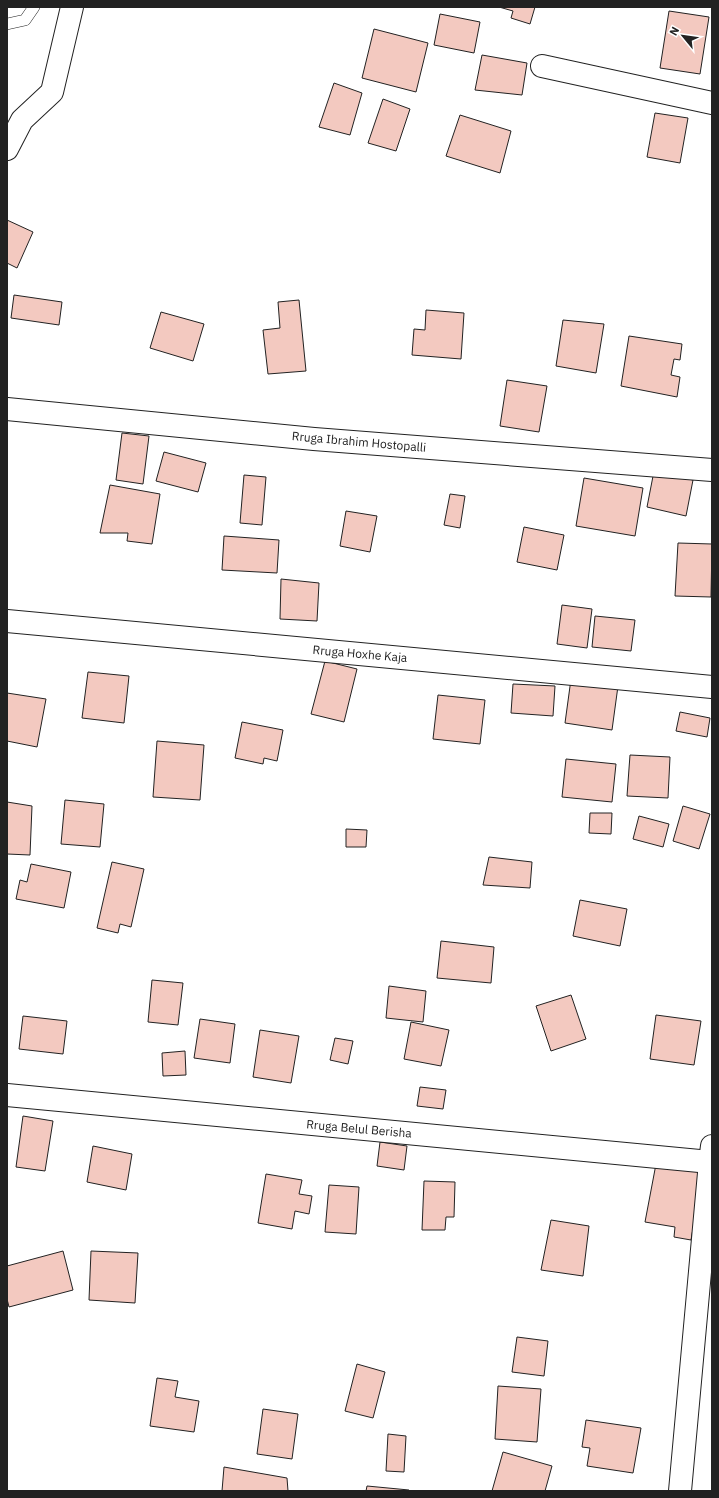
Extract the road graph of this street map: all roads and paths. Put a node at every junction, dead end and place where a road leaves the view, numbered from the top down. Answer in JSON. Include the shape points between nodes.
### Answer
{"nodes":[{"id":1,"x":34,"y":7,"type":"edge"},
{"id":2,"x":72,"y":7,"type":"edge"},
{"id":3,"x":7,"y":24,"type":"edge"},
{"id":4,"x":542,"y":66,"type":"dead end"},
{"id":5,"x":712,"y":103,"type":"edge"},
{"id":6,"x":7,"y":149,"type":"edge"},
{"id":7,"x":7,"y":409,"type":"edge"},
{"id":8,"x":712,"y":470,"type":"edge"},
{"id":9,"x":7,"y":621,"type":"edge"},
{"id":10,"x":712,"y":687,"type":"edge"},
{"id":11,"x":7,"y":1096,"type":"edge"},
{"id":12,"x":711,"y":1157,"type":"edge"},
{"id":13,"x":680,"y":1491,"type":"edge"}],
"edges":[{"from":1,"to":3,"type":"lane","via":[[25,20]]},
{"from":2,"to":6,"type":"street","via":[[52,92],[22,120]]},
{"from":4,"to":5,"type":"street"},
{"from":7,"to":8,"type":"street","name":"Rruga Ibrahim Hostopalli","via":[[322,440]]},
{"from":9,"to":10,"type":"street","name":"Rruga Hoxhe Kaja"},
{"from":11,"to":12,"type":"street","name":"Rruga Belul Berisha"},
{"from":12,"to":13,"type":"street"}]}
